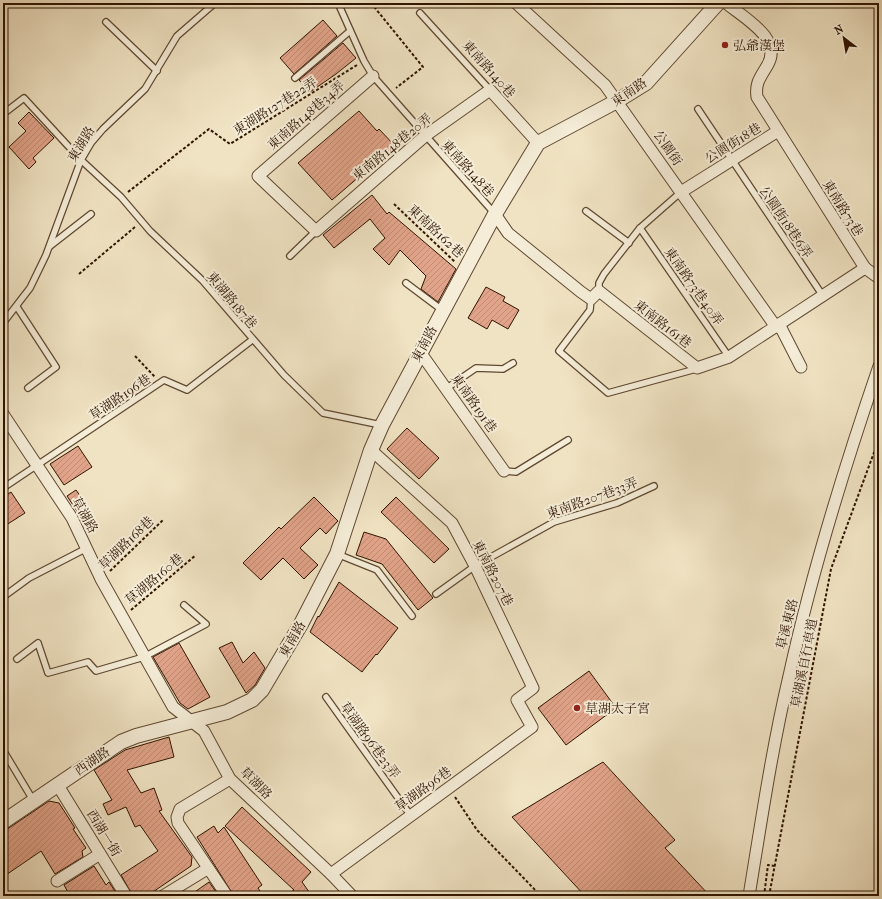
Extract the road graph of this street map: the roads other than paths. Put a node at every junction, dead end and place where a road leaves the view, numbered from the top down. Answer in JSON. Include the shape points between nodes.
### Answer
{"nodes":[{"id":1,"x":215,"y":3,"type":"edge"},
{"id":2,"x":338,"y":3,"type":"edge"},
{"id":3,"x":516,"y":3,"type":"edge"},
{"id":4,"x":718,"y":3,"type":"edge"},
{"id":5,"x":726,"y":3,"type":"edge"},
{"id":6,"x":420,"y":13,"type":"dead end"},
{"id":7,"x":106,"y":22,"type":"dead end"},
{"id":8,"x":350,"y":31,"type":"junction"},
{"id":9,"x":157,"y":71,"type":"junction"},
{"id":10,"x":373,"y":76,"type":"junction"},
{"id":11,"x":295,"y":78,"type":"dead end"},
{"id":12,"x":490,"y":90,"type":"junction"},
{"id":13,"x":617,"y":101,"type":"junction"},
{"id":14,"x":698,"y":109,"type":"dead end"},
{"id":15,"x":3,"y":114,"type":"edge"},
{"id":16,"x":778,"y":131,"type":"junction"},
{"id":17,"x":425,"y":136,"type":"junction"},
{"id":18,"x":538,"y":143,"type":"junction"},
{"id":19,"x":81,"y":160,"type":"junction"},
{"id":20,"x":731,"y":161,"type":"junction"},
{"id":21,"x":681,"y":192,"type":"junction"},
{"id":22,"x":586,"y":211,"type":"dead end"},
{"id":23,"x":91,"y":214,"type":"dead end"},
{"id":24,"x":495,"y":214,"type":"junction"},
{"id":25,"x":640,"y":228,"type":"junction"},
{"id":26,"x":316,"y":231,"type":"junction"},
{"id":27,"x":629,"y":243,"type":"junction"},
{"id":28,"x":49,"y":247,"type":"junction"},
{"id":29,"x":290,"y":256,"type":"dead end"},
{"id":30,"x":865,"y":268,"type":"junction"},
{"id":31,"x":879,"y":278,"type":"edge"},
{"id":32,"x":406,"y":283,"type":"dead end"},
{"id":33,"x":595,"y":295,"type":"junction"},
{"id":34,"x":823,"y":296,"type":"junction"},
{"id":35,"x":17,"y":307,"type":"junction"},
{"id":36,"x":442,"y":310,"type":"junction"},
{"id":37,"x":3,"y":323,"type":"edge"},
{"id":38,"x":777,"y":326,"type":"junction"},
{"id":39,"x":252,"y":340,"type":"junction"},
{"id":40,"x":420,"y":352,"type":"junction"},
{"id":41,"x":729,"y":357,"type":"junction"},
{"id":42,"x":513,"y":363,"type":"dead end"},
{"id":43,"x":879,"y":366,"type":"edge"},
{"id":44,"x":801,"y":367,"type":"dead end"},
{"id":45,"x":697,"y":368,"type":"junction"},
{"id":46,"x":28,"y":388,"type":"dead end"},
{"id":47,"x":447,"y":388,"type":"junction"},
{"id":48,"x":3,"y":414,"type":"edge"},
{"id":49,"x":382,"y":425,"type":"junction"},
{"id":50,"x":568,"y":440,"type":"dead end"},
{"id":51,"x":370,"y":450,"type":"junction"},
{"id":52,"x":39,"y":465,"type":"junction"},
{"id":53,"x":504,"y":471,"type":"joint"},
{"id":54,"x":654,"y":486,"type":"dead end"},
{"id":55,"x":3,"y":488,"type":"edge"},
{"id":56,"x":87,"y":548,"type":"junction"},
{"id":57,"x":337,"y":554,"type":"junction"},
{"id":58,"x":475,"y":566,"type":"junction"},
{"id":59,"x":436,"y":594,"type":"dead end"},
{"id":60,"x":3,"y":597,"type":"edge"},
{"id":61,"x":184,"y":604,"type":"dead end"},
{"id":62,"x":412,"y":616,"type":"dead end"},
{"id":63,"x":144,"y":657,"type":"junction"},
{"id":64,"x":17,"y":659,"type":"dead end"},
{"id":65,"x":326,"y":697,"type":"dead end"},
{"id":66,"x":191,"y":722,"type":"junction"},
{"id":67,"x":532,"y":727,"type":"joint"},
{"id":68,"x":3,"y":750,"type":"edge"},
{"id":69,"x":230,"y":779,"type":"junction"},
{"id":70,"x":57,"y":784,"type":"junction"},
{"id":71,"x":33,"y":800,"type":"junction"},
{"id":72,"x":411,"y":816,"type":"junction"},
{"id":73,"x":3,"y":822,"type":"edge"},
{"id":74,"x":100,"y":854,"type":"junction"},
{"id":75,"x":207,"y":869,"type":"junction"},
{"id":76,"x":331,"y":874,"type":"junction"},
{"id":77,"x":57,"y":881,"type":"dead end"},
{"id":78,"x":126,"y":896,"type":"edge"},
{"id":79,"x":163,"y":896,"type":"edge"},
{"id":80,"x":227,"y":896,"type":"edge"},
{"id":81,"x":352,"y":896,"type":"edge"},
{"id":82,"x":750,"y":896,"type":"edge"}],
"edges":[{"from":1,"to":9,"type":"lane","name":"東湖路","via":[[177,36]]},
{"from":2,"to":8,"type":"lane","name":"東南路148巷"},
{"from":3,"to":13,"type":"street","name":"公園街","via":[[605,85]]},
{"from":4,"to":13,"type":"street","name":"東南路","via":[[646,83]]},
{"from":5,"to":16,"type":"street","name":"東南路73巷","via":[[764,34],[770,46],[772,58],[755,86],[757,97]]},
{"from":6,"to":12,"type":"lane","name":"東南路140巷"},
{"from":7,"to":9,"type":"lane"},
{"from":8,"to":10,"type":"lane","name":"東南路148巷"},
{"from":8,"to":11,"type":"lane"},
{"from":9,"to":19,"type":"lane","name":"東湖路","via":[[145,90],[103,128]]},
{"from":10,"to":17,"type":"lane","name":"東南路148巷"},
{"from":10,"to":26,"type":"street","name":"東南路148巷34弄","via":[[258,176]]},
{"from":12,"to":17,"type":"street","name":"東南路148巷20弄"},
{"from":12,"to":18,"type":"street","name":"東南路140巷"},
{"from":13,"to":18,"type":"street","name":"東南路"},
{"from":13,"to":21,"type":"street","name":"公園街"},
{"from":14,"to":20,"type":"lane","name":"公園街18巷6弄"},
{"from":15,"to":19,"type":"lane","name":"東湖路187巷","via":[[24,98]]},
{"from":16,"to":20,"type":"street","name":"公園街18巷"},
{"from":16,"to":30,"type":"street","name":"東南路73巷"},
{"from":17,"to":24,"type":"lane","name":"東南路148巷"},
{"from":17,"to":26,"type":"street","name":"東南路148巷20弄"},
{"from":18,"to":24,"type":"street","name":"東南路"},
{"from":19,"to":28,"type":"lane","name":"東湖路"},
{"from":19,"to":39,"type":"lane","name":"東湖路187巷","via":[[202,280]]},
{"from":20,"to":21,"type":"street","name":"公園街18巷"},
{"from":20,"to":34,"type":"lane","name":"公園街18巷6弄"},
{"from":21,"to":25,"type":"lane"},
{"from":21,"to":38,"type":"street","name":"公園街"},
{"from":22,"to":27,"type":"lane"},
{"from":23,"to":28,"type":"lane"},
{"from":24,"to":33,"type":"street","name":"東南路161巷","via":[[508,233]]},
{"from":24,"to":36,"type":"street","name":"東南路"},
{"from":25,"to":27,"type":"lane"},
{"from":25,"to":41,"type":"lane","name":"東南路73巷40弄"},
{"from":26,"to":29,"type":"lane","name":"東南路148巷20弄"},
{"from":27,"to":33,"type":"lane","via":[[604,274]]},
{"from":28,"to":35,"type":"lane","name":"東湖路","via":[[30,288]]},
{"from":30,"to":31,"type":"street"},
{"from":30,"to":34,"type":"street"},
{"from":32,"to":36,"type":"lane"},
{"from":33,"to":45,"type":"street","name":"東南路161巷"},
{"from":33,"to":45,"type":"lane","via":[[590,310],[560,352],[608,393]]},
{"from":34,"to":38,"type":"street"},
{"from":35,"to":37,"type":"lane","name":"東湖路"},
{"from":35,"to":46,"type":"lane","via":[[56,367]]},
{"from":36,"to":40,"type":"street","name":"東南路"},
{"from":38,"to":41,"type":"street"},
{"from":38,"to":44,"type":"street","name":"公園街"},
{"from":39,"to":49,"type":"lane","name":"東湖路187巷","via":[[323,413]]},
{"from":39,"to":52,"type":"lane","name":"草湖路196巷","via":[[187,390],[164,380]]},
{"from":40,"to":47,"type":"street","name":"東南路191巷"},
{"from":40,"to":49,"type":"street","name":"東南路"},
{"from":41,"to":45,"type":"street"},
{"from":42,"to":47,"type":"lane","via":[[503,369],[476,368]]},
{"from":43,"to":82,"type":"street","name":"草溪東路","via":[[848,458],[788,677]]},
{"from":47,"to":53,"type":"street","name":"東南路191巷"},
{"from":48,"to":52,"type":"street","name":"草湖路"},
{"from":49,"to":51,"type":"street","name":"東南路"},
{"from":50,"to":53,"type":"lane","via":[[516,472]]},
{"from":51,"to":57,"type":"street","name":"東南路"},
{"from":51,"to":58,"type":"street","name":"東南路207巷","via":[[452,523]]},
{"from":52,"to":55,"type":"lane","name":"草湖路196巷"},
{"from":52,"to":56,"type":"street","name":"草湖路","via":[[72,518]]},
{"from":54,"to":58,"type":"lane","name":"東南路207巷33弄","via":[[617,503],[554,522]]},
{"from":56,"to":60,"type":"lane","via":[[29,578]]},
{"from":56,"to":63,"type":"street","name":"草湖路"},
{"from":57,"to":62,"type":"lane","via":[[377,570]]},
{"from":57,"to":66,"type":"street","name":"東南路","via":[[262,690],[241,706]]},
{"from":58,"to":59,"type":"lane","name":"東南路207巷33弄"},
{"from":58,"to":67,"type":"street","name":"東南路207巷","via":[[534,688],[517,700]]},
{"from":61,"to":63,"type":"lane","via":[[206,624]]},
{"from":63,"to":64,"type":"lane","via":[[96,671],[88,662],[48,673],[38,643]]},
{"from":63,"to":66,"type":"street","name":"草湖路","via":[[173,707]]},
{"from":65,"to":72,"type":"lane","name":"草湖路96巷23弄"},
{"from":66,"to":69,"type":"street","name":"草湖路","via":[[204,731]]},
{"from":66,"to":70,"type":"street","name":"西湖路","via":[[121,742]]},
{"from":67,"to":72,"type":"street","name":"草湖路96巷"},
{"from":68,"to":71,"type":"lane"},
{"from":69,"to":75,"type":"street","via":[[180,809],[177,817],[178,823]]},
{"from":69,"to":76,"type":"street","name":"草湖路"},
{"from":70,"to":71,"type":"street","name":"西湖路"},
{"from":70,"to":74,"type":"street","name":"西湖一街"},
{"from":71,"to":73,"type":"street","name":"西湖路"},
{"from":72,"to":76,"type":"street","name":"草湖路96巷"},
{"from":74,"to":77,"type":"street"},
{"from":74,"to":78,"type":"street","name":"西湖一街"},
{"from":75,"to":79,"type":"street"},
{"from":75,"to":80,"type":"street"},
{"from":76,"to":81,"type":"street","name":"草湖路"}]}
